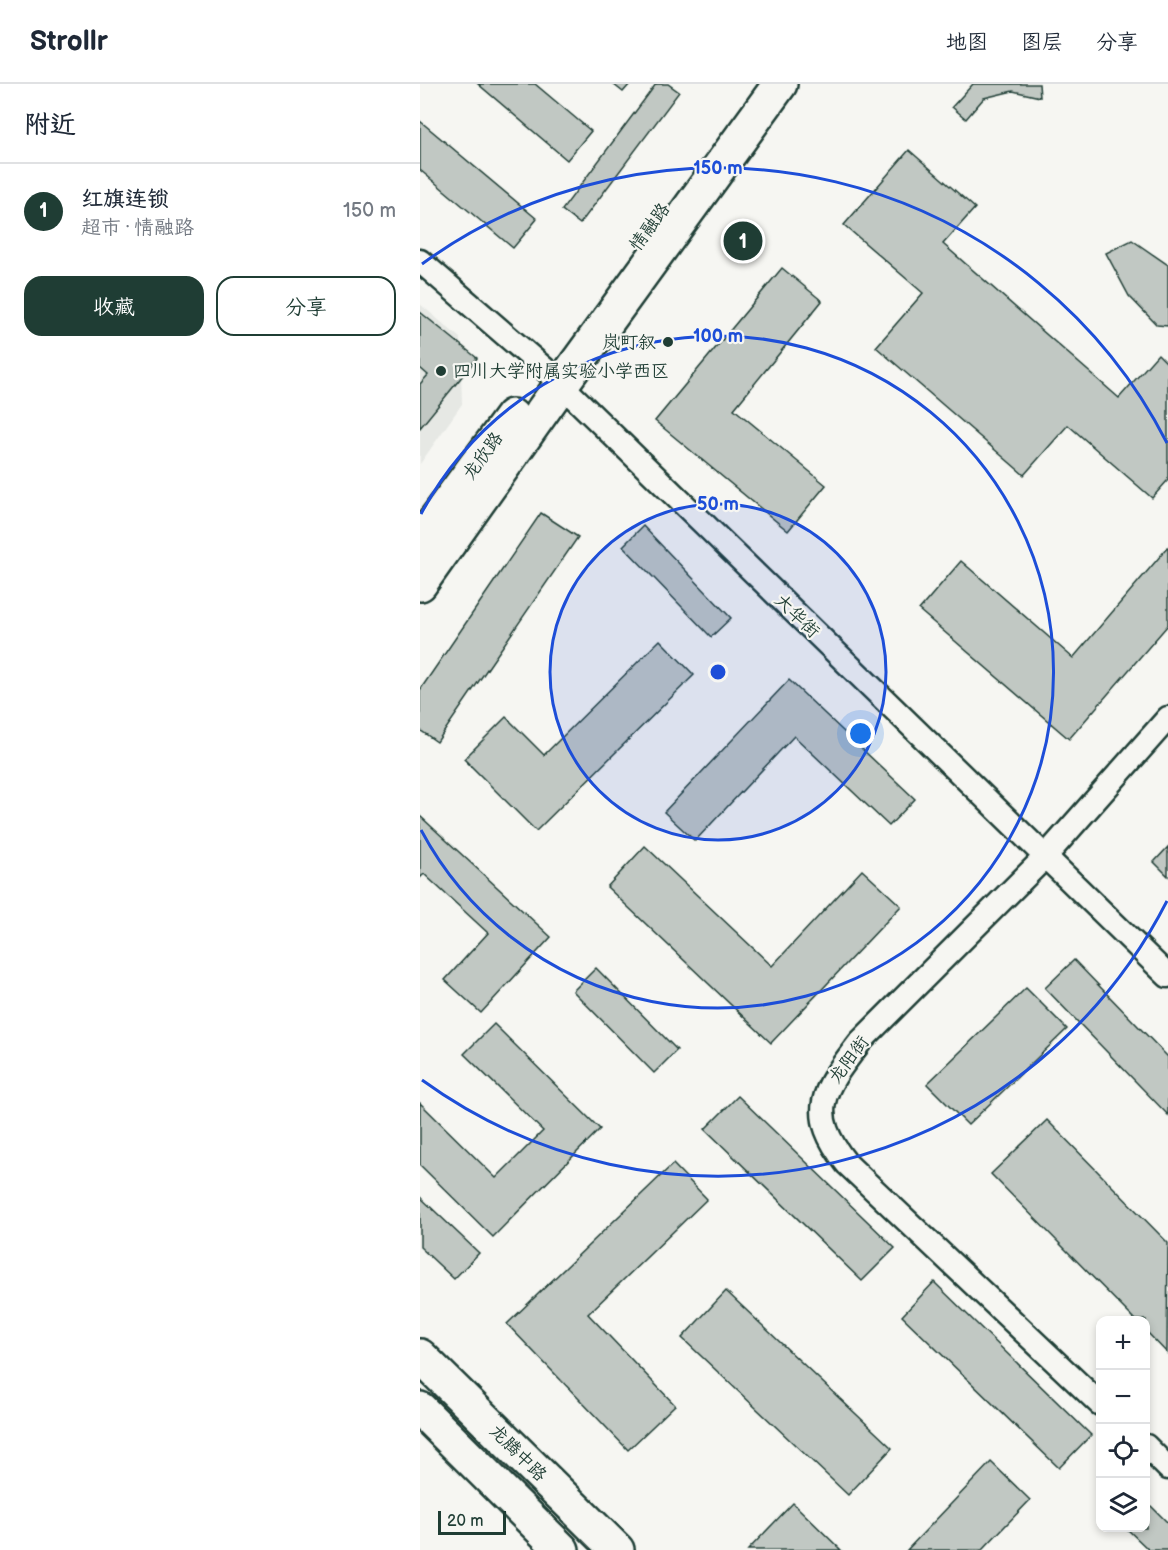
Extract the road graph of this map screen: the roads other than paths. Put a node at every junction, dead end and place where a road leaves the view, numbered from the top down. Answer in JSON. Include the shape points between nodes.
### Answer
{"nodes":[{"id":1,"x":753,"y":84,"type":"edge"},
{"id":2,"x":780,"y":84,"type":"edge"},
{"id":3,"x":420,"y":261,"type":"edge"},
{"id":4,"x":554,"y":378,"type":"junction"},
{"id":5,"x":420,"y":541,"type":"edge"},
{"id":6,"x":420,"y":584,"type":"edge"},
{"id":7,"x":1168,"y":718,"type":"edge"},
{"id":8,"x":1044,"y":858,"type":"junction"},
{"id":9,"x":1168,"y":976,"type":"edge"},
{"id":10,"x":420,"y":1356,"type":"edge"},
{"id":11,"x":1096,"y":1399,"type":"edge"},
{"id":12,"x":420,"y":1409,"type":"edge"},
{"id":13,"x":1150,"y":1450,"type":"edge"},
{"id":14,"x":1168,"y":1468,"type":"edge"},
{"id":15,"x":562,"y":1550,"type":"edge"},
{"id":16,"x":617,"y":1550,"type":"edge"}],
"edges":[{"from":1,"to":4,"type":"street","name":"情融路"},
{"from":2,"to":4,"type":"street"},
{"from":3,"to":4,"type":"street","name":"大华街"},
{"from":4,"to":5,"type":"street","name":"龙欣路"},
{"from":4,"to":6,"type":"street"},
{"from":4,"to":8,"type":"street","name":"大华街"},
{"from":7,"to":8,"type":"street","name":"龙阳街"},
{"from":8,"to":9,"type":"street","name":"大华街"},
{"from":8,"to":11,"type":"street","name":"龙阳街","via":[[860,1042],[824,1094],[823,1120],[832,1146],[847,1164]]},
{"from":10,"to":16,"type":"street","name":"龙腾中路"},
{"from":12,"to":15,"type":"street"},
{"from":13,"to":14,"type":"street"}]}
